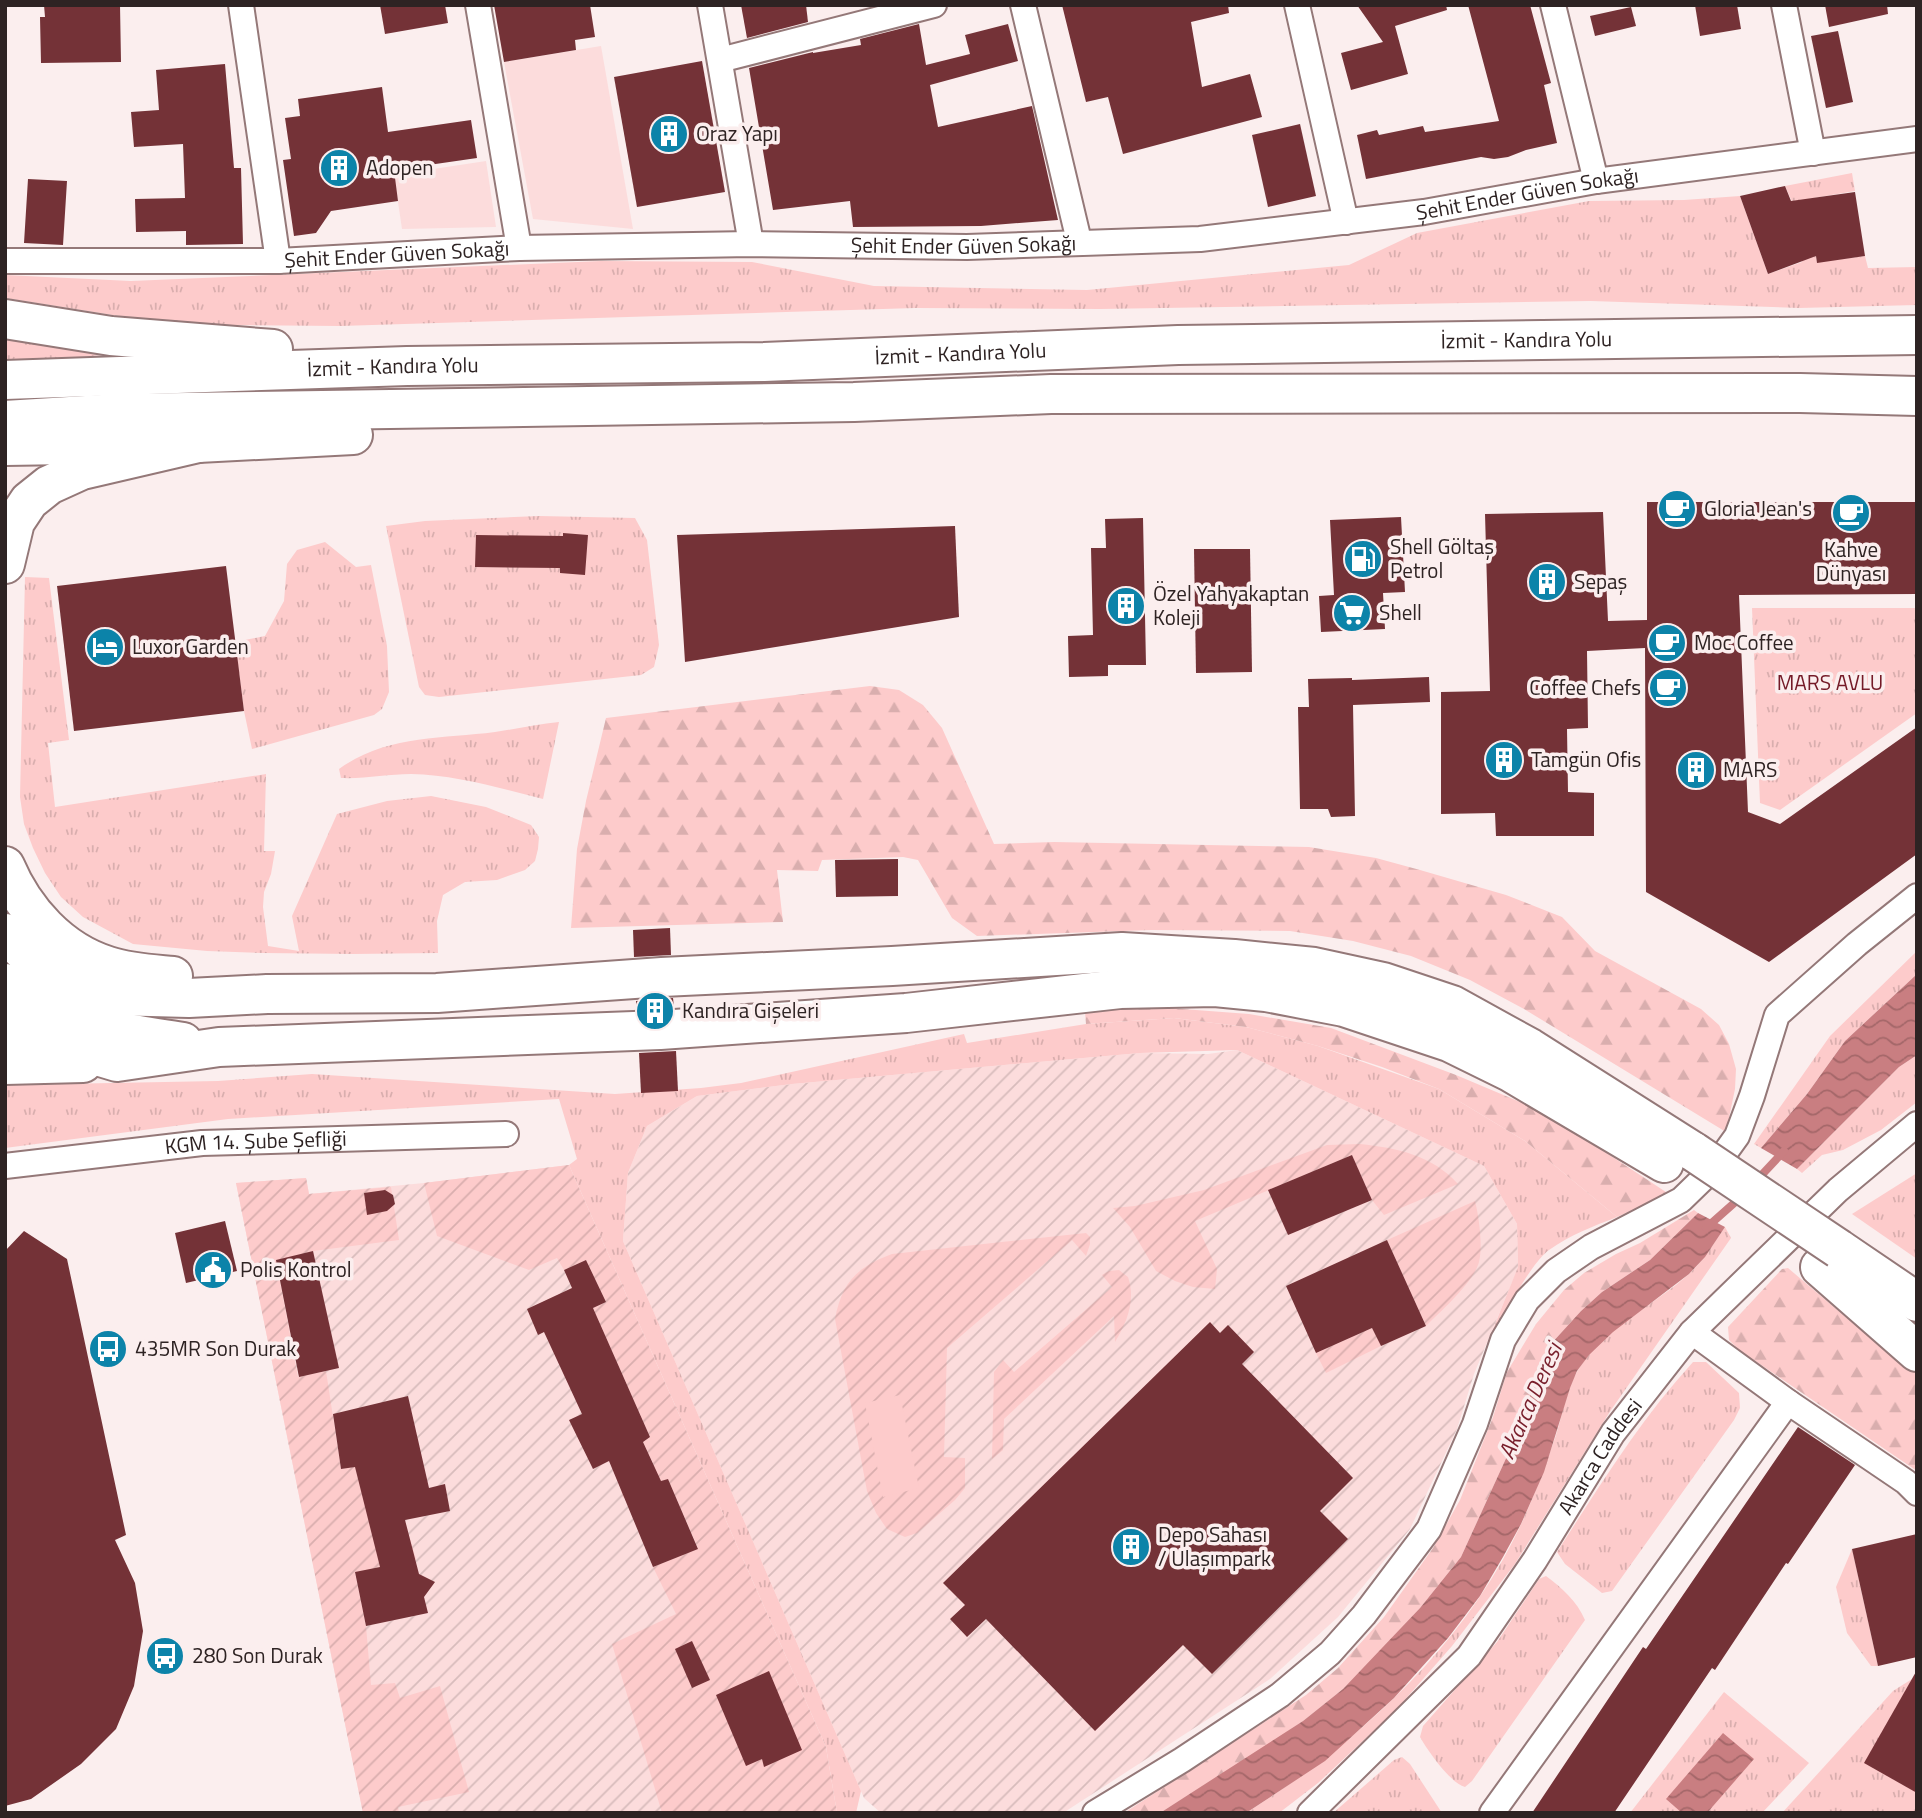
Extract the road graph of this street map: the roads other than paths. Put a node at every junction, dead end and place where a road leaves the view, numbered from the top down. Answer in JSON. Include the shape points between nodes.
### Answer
{"nodes":[{"id":1,"x":241,"y":5,"type":"edge"},
{"id":2,"x":478,"y":5,"type":"edge"},
{"id":3,"x":710,"y":5,"type":"edge"},
{"id":4,"x":934,"y":5,"type":"edge"},
{"id":5,"x":1023,"y":5,"type":"edge"},
{"id":6,"x":1297,"y":5,"type":"edge"},
{"id":7,"x":1553,"y":5,"type":"edge"},
{"id":8,"x":1784,"y":5,"type":"edge"},
{"id":9,"x":720,"y":60,"type":"junction"},
{"id":10,"x":1917,"y":139,"type":"edge"},
{"id":11,"x":1813,"y":153,"type":"junction"},
{"id":12,"x":1596,"y":181,"type":"junction"},
{"id":13,"x":1346,"y":222,"type":"junction"},
{"id":14,"x":1079,"y":241,"type":"junction"},
{"id":15,"x":751,"y":244,"type":"junction"},
{"id":16,"x":519,"y":248,"type":"junction"},
{"id":17,"x":5,"y":261,"type":"edge"},
{"id":18,"x":278,"y":261,"type":"junction"},
{"id":19,"x":5,"y":319,"type":"edge"},
{"id":20,"x":1917,"y":335,"type":"edge"},
{"id":21,"x":407,"y":366,"type":"junction"},
{"id":22,"x":5,"y":380,"type":"edge"},
{"id":23,"x":1917,"y":396,"type":"edge"},
{"id":24,"x":854,"y":402,"type":"junction"},
{"id":25,"x":5,"y":420,"type":"edge"},
{"id":26,"x":198,"y":443,"type":"junction"},
{"id":27,"x":5,"y":446,"type":"edge"},
{"id":28,"x":5,"y":564,"type":"edge"},
{"id":29,"x":5,"y":866,"type":"edge"},
{"id":30,"x":1917,"y":896,"type":"edge"},
{"id":31,"x":5,"y":933,"type":"edge"},
{"id":32,"x":5,"y":983,"type":"edge"},
{"id":33,"x":267,"y":994,"type":"junction"},
{"id":34,"x":5,"y":1026,"type":"edge"},
{"id":35,"x":219,"y":1047,"type":"junction"},
{"id":36,"x":117,"y":1062,"type":"junction"},
{"id":37,"x":5,"y":1065,"type":"edge"},
{"id":38,"x":1917,"y":1124,"type":"edge"},
{"id":39,"x":506,"y":1133,"type":"dead end"},
{"id":40,"x":1685,"y":1162,"type":"junction"},
{"id":41,"x":5,"y":1166,"type":"edge"},
{"id":42,"x":1835,"y":1251,"type":"junction"},
{"id":43,"x":1917,"y":1282,"type":"edge"},
{"id":44,"x":1917,"y":1302,"type":"edge"},
{"id":45,"x":1692,"y":1332,"type":"junction"},
{"id":46,"x":1917,"y":1334,"type":"edge"},
{"id":47,"x":1917,"y":1352,"type":"edge"},
{"id":48,"x":1788,"y":1402,"type":"junction"},
{"id":49,"x":1917,"y":1493,"type":"edge"},
{"id":50,"x":1095,"y":1813,"type":"edge"},
{"id":51,"x":1310,"y":1813,"type":"edge"},
{"id":52,"x":1492,"y":1813,"type":"edge"}],
"edges":[{"from":1,"to":18,"type":"street"},
{"from":2,"to":16,"type":"street"},
{"from":3,"to":9,"type":"street"},
{"from":4,"to":9,"type":"street"},
{"from":5,"to":14,"type":"street"},
{"from":6,"to":13,"type":"street"},
{"from":7,"to":12,"type":"street"},
{"from":8,"to":11,"type":"street"},
{"from":9,"to":15,"type":"street"},
{"from":10,"to":11,"type":"street","name":"Şehit Ender Güven Sokağı"},
{"from":11,"to":12,"type":"street","name":"Şehit Ender Güven Sokağı"},
{"from":12,"to":13,"type":"street","name":"Şehit Ender Güven Sokağı"},
{"from":13,"to":14,"type":"street","name":"Şehit Ender Güven Sokağı","via":[[1200,239]]},
{"from":14,"to":15,"type":"street","name":"Şehit Ender Güven Sokağı","via":[[967,247]]},
{"from":15,"to":16,"type":"street","name":"Şehit Ender Güven Sokağı"},
{"from":16,"to":18,"type":"street","name":"Şehit Ender Güven Sokağı"},
{"from":17,"to":18,"type":"street","name":"Şehit Ender Güven Sokağı"},
{"from":19,"to":21,"type":"highway","via":[[111,337],[288,350]]},
{"from":20,"to":21,"type":"highway","name":"İzmit - Kandıra Yolu","via":[[1178,345],[764,362]]},
{"from":21,"to":22,"type":"highway","name":"İzmit - Kandıra Yolu"},
{"from":23,"to":24,"type":"highway","name":"İzmit - Kandıra Yolu","via":[[1051,394]]},
{"from":24,"to":25,"type":"highway","name":"İzmit - Kandıra Yolu","via":[[119,413]]},
{"from":24,"to":26,"type":"highway","via":[[696,427],[365,434]]},
{"from":26,"to":27,"type":"highway"},
{"from":26,"to":28,"type":"highway","via":[[82,470],[48,485],[29,501],[15,522]]},
{"from":29,"to":33,"type":"highway","via":[[17,892],[38,919],[85,956],[136,973],[206,978]]},
{"from":30,"to":50,"type":"street","via":[[1777,1015],[1737,1136],[1714,1168],[1681,1200],[1591,1247],[1556,1271],[1527,1300],[1503,1340],[1475,1424],[1429,1529],[1331,1653],[1280,1695]]},
{"from":31,"to":33,"type":"highway","via":[[56,978],[98,993],[189,998]]},
{"from":32,"to":35,"type":"highway","via":[[38,1006],[72,1021]]},
{"from":33,"to":40,"type":"highway","via":[[437,992],[1122,953],[1314,967],[1383,982],[1451,1005],[1530,1048]]},
{"from":34,"to":36,"type":"highway"},
{"from":35,"to":36,"type":"highway"},
{"from":35,"to":40,"type":"highway","via":[[660,1030],[906,1013],[1120,989],[1215,987],[1344,1007],[1449,1042]]},
{"from":36,"to":37,"type":"highway"},
{"from":38,"to":45,"type":"street","name":"Akarca Caddesi","via":[[1838,1190]]},
{"from":39,"to":41,"type":"street","name":"KGM 14. Şube Şefliği","via":[[202,1143]]},
{"from":40,"to":42,"type":"highway"},
{"from":42,"to":43,"type":"highway"},
{"from":42,"to":44,"type":"highway"},
{"from":42,"to":46,"type":"highway"},
{"from":42,"to":47,"type":"highway"},
{"from":45,"to":48,"type":"street"},
{"from":45,"to":51,"type":"street","name":"Akarca Caddesi","via":[[1613,1433],[1469,1656]]},
{"from":48,"to":49,"type":"street"},
{"from":48,"to":52,"type":"street"}]}
